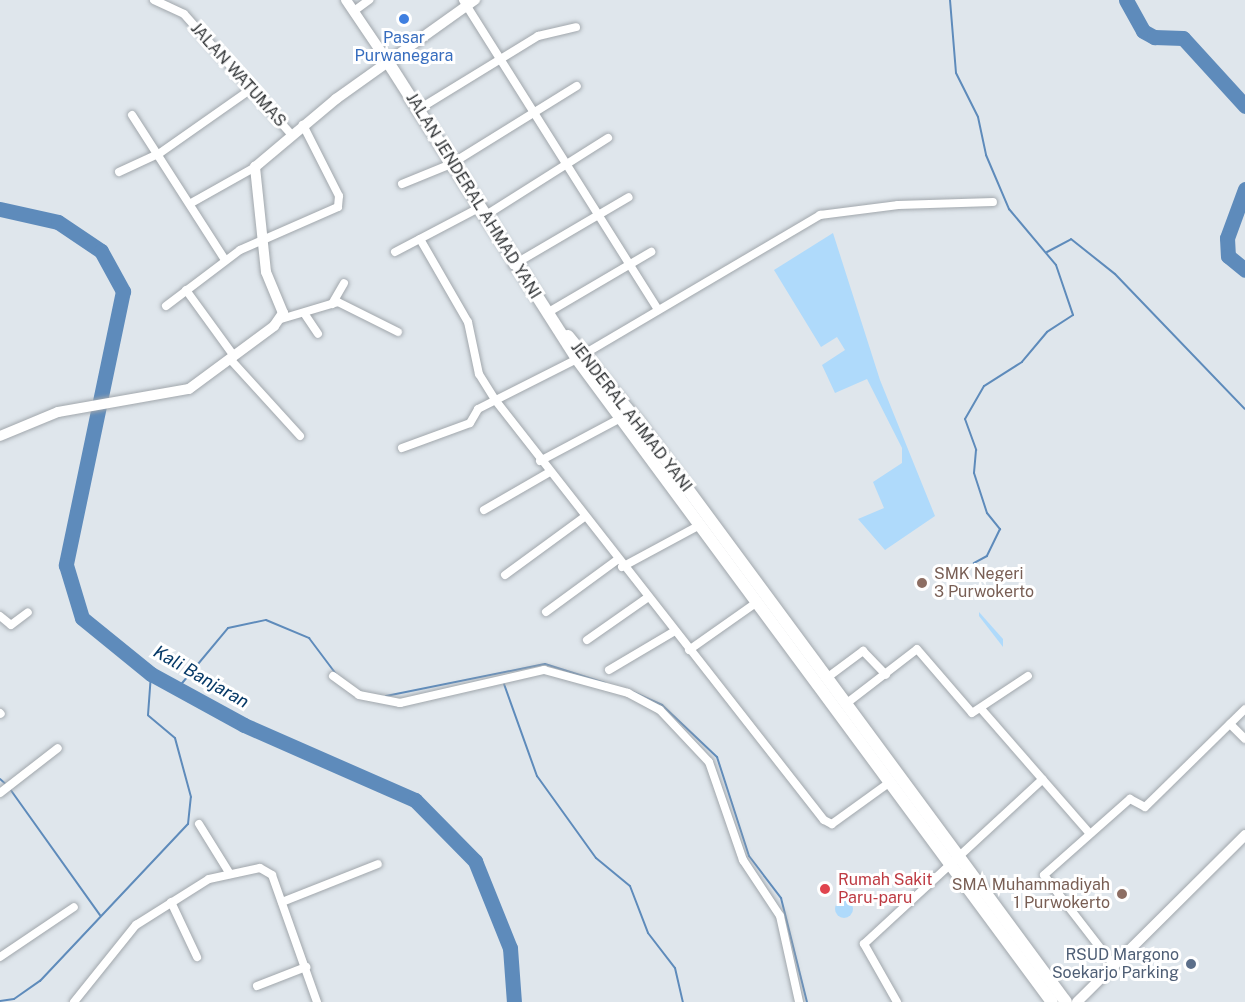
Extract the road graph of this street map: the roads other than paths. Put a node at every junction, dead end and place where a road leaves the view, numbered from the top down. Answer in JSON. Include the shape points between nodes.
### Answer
{"nodes":[{"id":1,"x":154,"y":0,"type":"edge"},
{"id":2,"x":346,"y":0,"type":"edge"},
{"id":3,"x":369,"y":0,"type":"edge"},
{"id":4,"x":468,"y":2,"type":"edge"},
{"id":5,"x":354,"y":11,"type":"junction"},
{"id":6,"x":576,"y":27,"type":"dead end"},
{"id":7,"x":498,"y":58,"type":"junction"},
{"id":8,"x":387,"y":62,"type":"junction"},
{"id":9,"x":577,"y":86,"type":"dead end"},
{"id":10,"x":250,"y":89,"type":"junction"},
{"id":11,"x":419,"y":109,"type":"junction"},
{"id":12,"x":534,"y":114,"type":"junction"},
{"id":13,"x":132,"y":115,"type":"dead end"},
{"id":14,"x":303,"y":124,"type":"junction"},
{"id":15,"x":291,"y":134,"type":"junction"},
{"id":16,"x":608,"y":138,"type":"dead end"},
{"id":17,"x":160,"y":153,"type":"junction"},
{"id":18,"x":451,"y":164,"type":"junction"},
{"id":19,"x":568,"y":165,"type":"junction"},
{"id":20,"x":255,"y":167,"type":"junction"},
{"id":21,"x":120,"y":172,"type":"dead end"},
{"id":22,"x":402,"y":184,"type":"dead end"},
{"id":23,"x":629,"y":197,"type":"dead end"},
{"id":24,"x":193,"y":202,"type":"junction"},
{"id":25,"x":993,"y":202,"type":"dead end"},
{"id":26,"x":480,"y":213,"type":"junction"},
{"id":27,"x":600,"y":215,"type":"junction"},
{"id":28,"x":420,"y":238,"type":"junction"},
{"id":29,"x":261,"y":242,"type":"junction"},
{"id":30,"x":395,"y":252,"type":"dead end"},
{"id":31,"x":651,"y":252,"type":"dead end"},
{"id":32,"x":225,"y":260,"type":"junction"},
{"id":33,"x":629,"y":263,"type":"junction"},
{"id":34,"x":513,"y":265,"type":"junction"},
{"id":35,"x":344,"y":283,"type":"dead end"},
{"id":36,"x":186,"y":290,"type":"junction"},
{"id":37,"x":332,"y":304,"type":"junction"},
{"id":38,"x":166,"y":306,"type":"dead end"},
{"id":39,"x":658,"y":310,"type":"junction"},
{"id":40,"x":304,"y":313,"type":"junction"},
{"id":41,"x":548,"y":313,"type":"junction"},
{"id":42,"x":281,"y":319,"type":"junction"},
{"id":43,"x":560,"y":330,"type":"joint"},
{"id":44,"x":398,"y":332,"type":"dead end"},
{"id":45,"x":318,"y":334,"type":"dead end"},
{"id":46,"x":582,"y":356,"type":"junction"},
{"id":47,"x":232,"y":357,"type":"junction"},
{"id":48,"x":496,"y":401,"type":"junction"},
{"id":49,"x":621,"y":418,"type":"junction"},
{"id":50,"x":0,"y":435,"type":"edge"},
{"id":51,"x":300,"y":436,"type":"dead end"},
{"id":52,"x":402,"y":448,"type":"dead end"},
{"id":53,"x":540,"y":461,"type":"junction"},
{"id":54,"x":548,"y":472,"type":"junction"},
{"id":55,"x":484,"y":510,"type":"dead end"},
{"id":56,"x":583,"y":518,"type":"junction"},
{"id":57,"x":700,"y":525,"type":"junction"},
{"id":58,"x":620,"y":563,"type":"junction"},
{"id":59,"x":505,"y":576,"type":"dead end"},
{"id":60,"x":647,"y":598,"type":"junction"},
{"id":61,"x":757,"y":602,"type":"junction"},
{"id":62,"x":28,"y":612,"type":"dead end"},
{"id":63,"x":546,"y":612,"type":"dead end"},
{"id":64,"x":0,"y":616,"type":"edge"},
{"id":65,"x":675,"y":631,"type":"junction"},
{"id":66,"x":587,"y":640,"type":"dead end"},
{"id":67,"x":689,"y":650,"type":"junction"},
{"id":68,"x":813,"y":667,"type":"junction"},
{"id":69,"x":609,"y":670,"type":"dead end"},
{"id":70,"x":886,"y":675,"type":"junction"},
{"id":71,"x":333,"y":676,"type":"dead end"},
{"id":72,"x":1028,"y":676,"type":"dead end"},
{"id":73,"x":828,"y":677,"type":"junction"},
{"id":74,"x":847,"y":703,"type":"junction"},
{"id":75,"x":1245,"y":709,"type":"edge"},
{"id":76,"x":982,"y":710,"type":"junction"},
{"id":77,"x":1230,"y":724,"type":"junction"},
{"id":78,"x":1245,"y":739,"type":"edge"},
{"id":79,"x":58,"y":748,"type":"dead end"},
{"id":80,"x":886,"y":755,"type":"junction"},
{"id":81,"x":876,"y":763,"type":"junction"},
{"id":82,"x":1043,"y":779,"type":"junction"},
{"id":83,"x":890,"y":782,"type":"junction"},
{"id":84,"x":1,"y":793,"type":"edge"},
{"id":85,"x":199,"y":824,"type":"dead end"},
{"id":86,"x":1090,"y":834,"type":"junction"},
{"id":87,"x":1245,"y":835,"type":"edge"},
{"id":88,"x":961,"y":855,"type":"junction"},
{"id":89,"x":950,"y":863,"type":"junction"},
{"id":90,"x":378,"y":864,"type":"dead end"},
{"id":91,"x":230,"y":874,"type":"junction"},
{"id":92,"x":171,"y":902,"type":"junction"},
{"id":93,"x":282,"y":902,"type":"junction"},
{"id":94,"x":74,"y":907,"type":"dead end"},
{"id":95,"x":0,"y":957,"type":"edge"},
{"id":96,"x":196,"y":957,"type":"dead end"},
{"id":97,"x":1115,"y":967,"type":"junction"},
{"id":98,"x":306,"y":968,"type":"junction"},
{"id":99,"x":257,"y":986,"type":"dead end"},
{"id":100,"x":74,"y":1002,"type":"edge"},
{"id":101,"x":317,"y":1002,"type":"edge"},
{"id":102,"x":799,"y":1002,"type":"edge"},
{"id":103,"x":897,"y":1002,"type":"edge"},
{"id":104,"x":1052,"y":1002,"type":"edge"},
{"id":105,"x":1066,"y":1002,"type":"edge"},
{"id":106,"x":1077,"y":1002,"type":"edge"}],
"edges":[{"from":1,"to":10,"type":"street","name":"JALAN WATUMAS","via":[[184,14]]},
{"from":2,"to":5,"type":"street"},
{"from":3,"to":5,"type":"street"},
{"from":4,"to":7,"type":"street"},
{"from":4,"to":8,"type":"street"},
{"from":5,"to":8,"type":"street"},
{"from":6,"to":7,"type":"street","via":[[551,30]]},
{"from":7,"to":11,"type":"street"},
{"from":7,"to":12,"type":"street"},
{"from":8,"to":11,"type":"main road","name":"JALAN JENDERAL AHMAD YANI"},
{"from":8,"to":14,"type":"street"},
{"from":9,"to":12,"type":"street"},
{"from":10,"to":15,"type":"street","name":"JALAN WATUMAS"},
{"from":10,"to":17,"type":"street"},
{"from":11,"to":18,"type":"main road","name":"JALAN JENDERAL AHMAD YANI"},
{"from":12,"to":18,"type":"street"},
{"from":12,"to":19,"type":"street"},
{"from":13,"to":17,"type":"street"},
{"from":14,"to":15,"type":"street"},
{"from":14,"to":29,"type":"street","via":[[340,203]]},
{"from":15,"to":20,"type":"street"},
{"from":16,"to":19,"type":"street"},
{"from":17,"to":21,"type":"street"},
{"from":17,"to":24,"type":"street"},
{"from":18,"to":22,"type":"street"},
{"from":18,"to":26,"type":"main road","name":"JALAN JENDERAL AHMAD YANI"},
{"from":19,"to":26,"type":"street"},
{"from":19,"to":27,"type":"street"},
{"from":20,"to":24,"type":"street"},
{"from":20,"to":29,"type":"street"},
{"from":23,"to":27,"type":"street"},
{"from":24,"to":32,"type":"street"},
{"from":25,"to":39,"type":"street","via":[[898,205],[819,215]]},
{"from":26,"to":28,"type":"street"},
{"from":26,"to":34,"type":"main road","name":"JALAN JENDERAL AHMAD YANI"},
{"from":27,"to":33,"type":"street"},
{"from":27,"to":34,"type":"street"},
{"from":28,"to":30,"type":"street"},
{"from":28,"to":48,"type":"street","via":[[468,322],[479,374]]},
{"from":29,"to":32,"type":"street"},
{"from":29,"to":42,"type":"street"},
{"from":31,"to":33,"type":"street"},
{"from":32,"to":36,"type":"street"},
{"from":33,"to":39,"type":"street"},
{"from":33,"to":41,"type":"street"},
{"from":34,"to":41,"type":"main road","name":"JALAN JENDERAL AHMAD YANI"},
{"from":35,"to":37,"type":"street"},
{"from":36,"to":38,"type":"street"},
{"from":36,"to":47,"type":"street"},
{"from":37,"to":40,"type":"street"},
{"from":37,"to":44,"type":"street","via":[[345,304]]},
{"from":39,"to":46,"type":"street"},
{"from":40,"to":42,"type":"street"},
{"from":40,"to":45,"type":"street"},
{"from":41,"to":43,"type":"main road","name":"JALAN JENDERAL AHMAD YANI"},
{"from":42,"to":47,"type":"street"},
{"from":43,"to":46,"type":"main road","name":"JENDERAL AHMAD YANI"},
{"from":46,"to":48,"type":"street"},
{"from":46,"to":49,"type":"main road","name":"JENDERAL AHMAD YANI"},
{"from":46,"to":68,"type":"main road","name":"JENDERAL AHMAD YANI"},
{"from":47,"to":50,"type":"street","via":[[189,389],[58,412]]},
{"from":47,"to":51,"type":"street"},
{"from":48,"to":52,"type":"street","via":[[474,411],[470,423]]},
{"from":48,"to":53,"type":"street"},
{"from":49,"to":53,"type":"street"},
{"from":49,"to":57,"type":"main road","name":"JENDERAL AHMAD YANI"},
{"from":53,"to":54,"type":"street"},
{"from":54,"to":55,"type":"street"},
{"from":54,"to":56,"type":"street"},
{"from":56,"to":58,"type":"street"},
{"from":56,"to":59,"type":"street"},
{"from":57,"to":58,"type":"street"},
{"from":57,"to":61,"type":"main road","name":"JENDERAL AHMAD YANI"},
{"from":58,"to":60,"type":"street"},
{"from":58,"to":63,"type":"street"},
{"from":60,"to":65,"type":"street"},
{"from":60,"to":66,"type":"street"},
{"from":61,"to":67,"type":"street"},
{"from":61,"to":68,"type":"main road","name":"JENDERAL AHMAD YANI"},
{"from":62,"to":64,"type":"street","via":[[11,625]]},
{"from":65,"to":67,"type":"street"},
{"from":65,"to":69,"type":"street"},
{"from":67,"to":83,"type":"street","via":[[828,824]]},
{"from":68,"to":73,"type":"main road","name":"JENDERAL AHMAD YANI"},
{"from":68,"to":81,"type":"main road","name":"JENDERAL AHMAD YANI"},
{"from":70,"to":73,"type":"street","via":[[863,651]]},
{"from":70,"to":74,"type":"street"},
{"from":70,"to":76,"type":"street","via":[[917,650],[972,713]]},
{"from":71,"to":102,"type":"street","via":[[359,694],[400,703],[517,674],[555,671],[628,693],[660,710],[703,754],[743,860],[780,916]]},
{"from":72,"to":76,"type":"street"},
{"from":73,"to":74,"type":"main road","name":"JENDERAL AHMAD YANI"},
{"from":74,"to":80,"type":"main road","name":"JENDERAL AHMAD YANI"},
{"from":75,"to":77,"type":"street"},
{"from":76,"to":82,"type":"street"},
{"from":77,"to":78,"type":"street"},
{"from":77,"to":86,"type":"street","via":[[1145,807],[1131,799]]},
{"from":79,"to":84,"type":"street"},
{"from":80,"to":81,"type":"street"},
{"from":80,"to":88,"type":"main road","name":"JENDERAL AHMAD YANI"},
{"from":81,"to":83,"type":"main road","name":"JENDERAL AHMAD YANI"},
{"from":82,"to":86,"type":"street"},
{"from":82,"to":88,"type":"street"},
{"from":83,"to":89,"type":"main road","name":"JENDERAL AHMAD YANI"},
{"from":85,"to":91,"type":"street"},
{"from":86,"to":97,"type":"street","via":[[1043,877]]},
{"from":87,"to":97,"type":"street"},
{"from":88,"to":89,"type":"street"},
{"from":88,"to":105,"type":"main road","name":"JENDERAL AHMAD YANI"},
{"from":89,"to":103,"type":"street","via":[[864,944]]},
{"from":89,"to":104,"type":"main road","name":"JENDERAL AHMAD YANI"},
{"from":90,"to":93,"type":"street"},
{"from":91,"to":92,"type":"street"},
{"from":91,"to":93,"type":"street","via":[[265,868]]},
{"from":92,"to":96,"type":"street"},
{"from":92,"to":100,"type":"street","via":[[125,936]]},
{"from":93,"to":98,"type":"street"},
{"from":94,"to":95,"type":"street"},
{"from":97,"to":106,"type":"street"},
{"from":98,"to":99,"type":"street"},
{"from":98,"to":101,"type":"street"}]}
